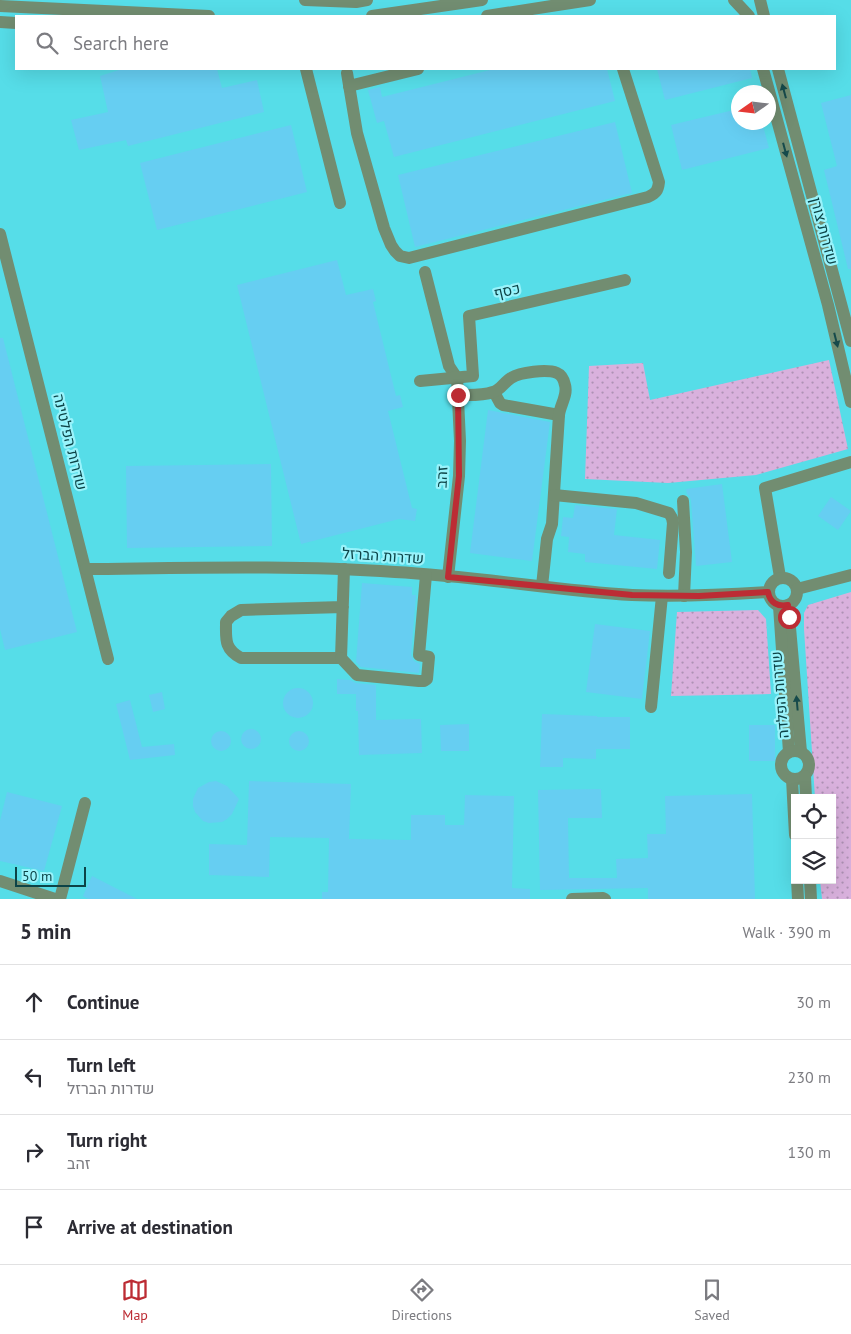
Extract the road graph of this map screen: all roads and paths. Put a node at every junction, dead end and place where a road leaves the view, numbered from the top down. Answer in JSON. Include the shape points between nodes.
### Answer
{"nodes":[{"id":1,"x":305,"y":0,"type":"edge"},
{"id":2,"x":367,"y":0,"type":"edge"},
{"id":3,"x":482,"y":0,"type":"edge"},
{"id":4,"x":590,"y":0,"type":"edge"},
{"id":5,"x":734,"y":0,"type":"edge"},
{"id":6,"x":745,"y":0,"type":"edge"},
{"id":7,"x":0,"y":6,"type":"edge"},
{"id":8,"x":188,"y":15,"type":"edge"},
{"id":9,"x":379,"y":15,"type":"edge"},
{"id":10,"x":493,"y":15,"type":"edge"},
{"id":11,"x":748,"y":15,"type":"edge"},
{"id":12,"x":749,"y":15,"type":"edge"},
{"id":13,"x":0,"y":22,"type":"edge"},
{"id":14,"x":15,"y":23,"type":"edge"},
{"id":15,"x":309,"y":70,"type":"edge"},
{"id":16,"x":404,"y":70,"type":"edge"},
{"id":17,"x":623,"y":70,"type":"edge"},
{"id":18,"x":763,"y":70,"type":"edge"},
{"id":19,"x":778,"y":70,"type":"edge"},
{"id":20,"x":347,"y":74,"type":"edge"},
{"id":21,"x":340,"y":203,"type":"dead end"},
{"id":22,"x":0,"y":234,"type":"edge"},
{"id":23,"x":425,"y":272,"type":"dead end"},
{"id":24,"x":625,"y":280,"type":"dead end"},
{"id":25,"x":846,"y":301,"type":"edge"},
{"id":26,"x":828,"y":305,"type":"junction"},
{"id":27,"x":851,"y":341,"type":"edge"},
{"id":28,"x":457,"y":378,"type":"junction"},
{"id":29,"x":420,"y":381,"type":"dead end"},
{"id":30,"x":494,"y":392,"type":"junction"},
{"id":31,"x":458,"y":395,"type":"junction"},
{"id":32,"x":851,"y":402,"type":"edge"},
{"id":33,"x":559,"y":415,"type":"junction"},
{"id":34,"x":851,"y":462,"type":"edge"},
{"id":35,"x":554,"y":495,"type":"junction"},
{"id":36,"x":683,"y":502,"type":"dead end"},
{"id":37,"x":86,"y":569,"type":"junction"},
{"id":38,"x":344,"y":569,"type":"junction"},
{"id":39,"x":669,"y":573,"type":"dead end"},
{"id":40,"x":426,"y":574,"type":"junction"},
{"id":41,"x":851,"y":575,"type":"edge"},
{"id":42,"x":448,"y":577,"type":"junction"},
{"id":43,"x":780,"y":577,"type":"junction"},
{"id":44,"x":542,"y":586,"type":"junction"},
{"id":45,"x":797,"y":589,"type":"junction"},
{"id":46,"x":768,"y":592,"type":"junction"},
{"id":47,"x":662,"y":596,"type":"junction"},
{"id":48,"x":684,"y":596,"type":"junction"},
{"id":49,"x":784,"y":606,"type":"junction"},
{"id":50,"x":343,"y":607,"type":"junction"},
{"id":51,"x":341,"y":658,"type":"junction"},
{"id":52,"x":108,"y":659,"type":"dead end"},
{"id":53,"x":650,"y":707,"type":"dead end"},
{"id":54,"x":795,"y":752,"type":"junction"},
{"id":55,"x":805,"y":776,"type":"junction"},
{"id":56,"x":792,"y":779,"type":"junction"},
{"id":57,"x":793,"y":794,"type":"edge"},
{"id":58,"x":806,"y":794,"type":"edge"},
{"id":59,"x":85,"y":803,"type":"dead end"},
{"id":60,"x":0,"y":881,"type":"edge"},
{"id":61,"x":797,"y":884,"type":"edge"},
{"id":62,"x":810,"y":884,"type":"edge"},
{"id":63,"x":55,"y":899,"type":"edge"},
{"id":64,"x":60,"y":899,"type":"edge"},
{"id":65,"x":572,"y":899,"type":"edge"},
{"id":66,"x":605,"y":899,"type":"edge"},
{"id":67,"x":798,"y":899,"type":"edge"},
{"id":68,"x":811,"y":899,"type":"edge"}],
"edges":[{"from":1,"to":2,"type":"street"},
{"from":3,"to":9,"type":"street"},
{"from":4,"to":10,"type":"street"},
{"from":5,"to":11,"type":"street"},
{"from":6,"to":12,"type":"street"},
{"from":7,"to":8,"type":"street"},
{"from":13,"to":14,"type":"street"},
{"from":15,"to":21,"type":"street"},
{"from":16,"to":20,"type":"street"},
{"from":17,"to":20,"type":"street","via":[[659,182],[654,194],[409,258],[395,251],[384,228],[357,133]]},
{"from":18,"to":26,"type":"street","name":"שדרות צורן","one_way":true},
{"from":25,"to":19,"type":"street","name":"שדרות צורן","one_way":true},
{"from":22,"to":37,"type":"street","name":"שדרות הפלטינה"},
{"from":23,"to":28,"type":"street","via":[[449,366]]},
{"from":24,"to":28,"type":"street","name":"כסף","via":[[469,316],[473,376]]},
{"from":25,"to":26,"type":"street"},
{"from":25,"to":27,"type":"street","name":"שדרות צורן"},
{"from":26,"to":32,"type":"street","name":"שדרות צורן","one_way":true},
{"from":28,"to":29,"type":"street"},
{"from":28,"to":31,"type":"street","name":"זהב"},
{"from":30,"to":31,"type":"street"},
{"from":30,"to":33,"type":"street","via":[[503,406]]},
{"from":30,"to":33,"type":"street","via":[[515,376],[555,372],[566,387]]},
{"from":31,"to":42,"type":"street","name":"זהב","via":[[459,476]]},
{"from":33,"to":35,"type":"street"},
{"from":34,"to":43,"type":"street","via":[[765,488]]},
{"from":35,"to":39,"type":"street","via":[[636,503],[670,513]]},
{"from":35,"to":44,"type":"street"},
{"from":36,"to":48,"type":"street"},
{"from":37,"to":38,"type":"street","name":"שדרות הברזל"},
{"from":37,"to":52,"type":"street","name":"שדרות הפלטינה"},
{"from":38,"to":40,"type":"street","name":"שדרות הברזל"},
{"from":38,"to":50,"type":"street"},
{"from":40,"to":42,"type":"street","name":"שדרות הברזל"},
{"from":40,"to":51,"type":"street","via":[[418,655],[429,656],[427,679],[357,676]]},
{"from":41,"to":45,"type":"street"},
{"from":42,"to":44,"type":"street","name":"שדרות הברזל"},
{"from":43,"to":45,"type":"street","via":[[790,579]]},
{"from":43,"to":46,"type":"street","via":[[770,584]]},
{"from":44,"to":47,"type":"street","name":"שדרות הברזל"},
{"from":45,"to":49,"type":"street","via":[[795,599]]},
{"from":46,"to":48,"type":"street","name":"שדרות הברזל"},
{"from":46,"to":49,"type":"street","via":[[772,601]]},
{"from":47,"to":48,"type":"street","name":"שדרות הברזל"},
{"from":47,"to":53,"type":"street"},
{"from":49,"to":54,"type":"street","name":"שדרות הפלדה"},
{"from":50,"to":51,"type":"street"},
{"from":50,"to":51,"type":"street","via":[[241,610],[226,622],[226,643],[232,654],[241,658]]},
{"from":54,"to":55,"type":"street","via":[[806,755],[810,763]]},
{"from":54,"to":56,"type":"street","via":[[782,758],[781,766],[784,774]]},
{"from":55,"to":56,"type":"street"},
{"from":55,"to":58,"type":"street"},
{"from":56,"to":57,"type":"street"},
{"from":59,"to":64,"type":"street"},
{"from":60,"to":63,"type":"street"},
{"from":61,"to":67,"type":"street"},
{"from":62,"to":68,"type":"street"},
{"from":65,"to":66,"type":"street"}]}
